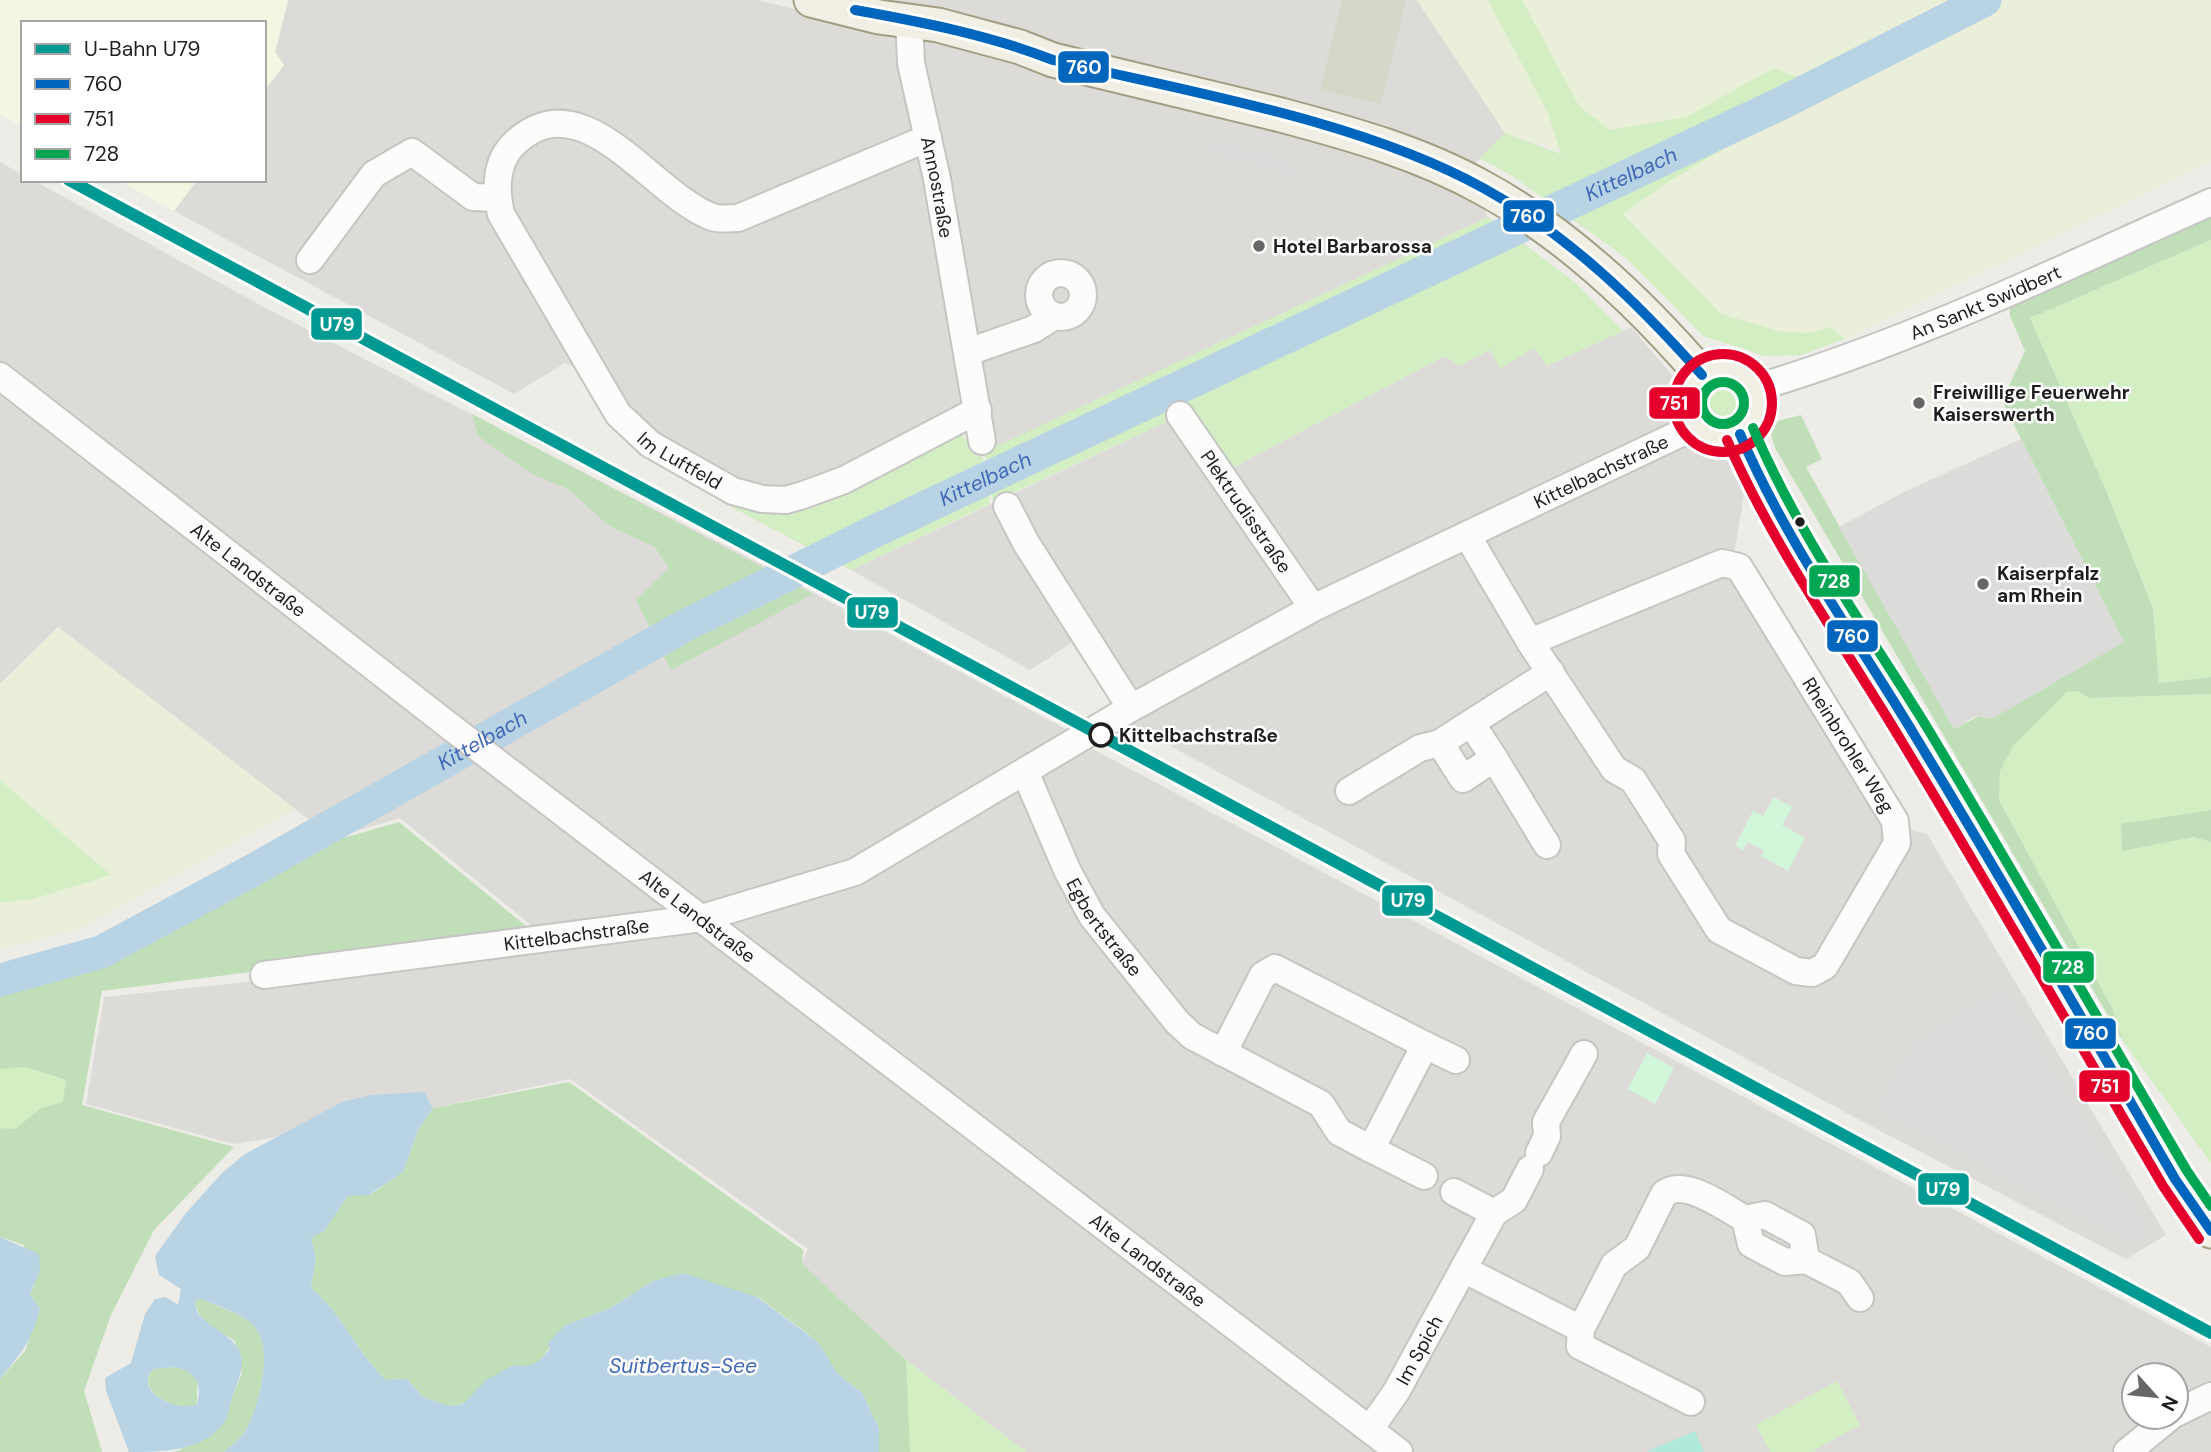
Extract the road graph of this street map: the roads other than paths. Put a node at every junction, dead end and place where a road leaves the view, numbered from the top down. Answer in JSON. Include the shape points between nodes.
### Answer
{"nodes":[{"id":1,"x":811,"y":0,"type":"edge"},
{"id":2,"x":855,"y":5,"type":"edge"},
{"id":3,"x":909,"y":20,"type":"junction"},
{"id":4,"x":928,"y":138,"type":"junction"},
{"id":5,"x":498,"y":198,"type":"junction"},
{"id":6,"x":2211,"y":202,"type":"edge"},
{"id":7,"x":310,"y":260,"type":"dead end"},
{"id":8,"x":1054,"y":316,"type":"dead end"},
{"id":9,"x":968,"y":352,"type":"junction"},
{"id":10,"x":1702,"y":375,"type":"junction"},
{"id":11,"x":0,"y":376,"type":"edge"},
{"id":12,"x":1756,"y":388,"type":"junction"},
{"id":13,"x":978,"y":410,"type":"junction"},
{"id":14,"x":1180,"y":415,"type":"dead end"},
{"id":15,"x":1696,"y":426,"type":"junction"},
{"id":16,"x":1740,"y":434,"type":"junction"},
{"id":17,"x":982,"y":441,"type":"dead end"},
{"id":18,"x":1007,"y":506,"type":"dead end"},
{"id":19,"x":1467,"y":535,"type":"junction"},
{"id":20,"x":1313,"y":608,"type":"junction"},
{"id":21,"x":1530,"y":642,"type":"junction"},
{"id":22,"x":1551,"y":672,"type":"junction"},
{"id":23,"x":1131,"y":708,"type":"junction"},
{"id":24,"x":1471,"y":723,"type":"junction"},
{"id":25,"x":1440,"y":743,"type":"junction"},
{"id":26,"x":1494,"y":758,"type":"junction"},
{"id":27,"x":1025,"y":772,"type":"junction"},
{"id":28,"x":1349,"y":791,"type":"dead end"},
{"id":29,"x":1547,"y":845,"type":"dead end"},
{"id":30,"x":702,"y":918,"type":"junction"},
{"id":31,"x":264,"y":975,"type":"dead end"},
{"id":32,"x":1425,"y":1045,"type":"junction"},
{"id":33,"x":1223,"y":1053,"type":"junction"},
{"id":34,"x":1584,"y":1054,"type":"dead end"},
{"id":35,"x":1456,"y":1060,"type":"dead end"},
{"id":36,"x":1371,"y":1149,"type":"junction"},
{"id":37,"x":1423,"y":1176,"type":"dead end"},
{"id":38,"x":1454,"y":1192,"type":"dead end"},
{"id":39,"x":1494,"y":1213,"type":"junction"},
{"id":40,"x":2211,"y":1231,"type":"edge"},
{"id":41,"x":1465,"y":1270,"type":"junction"},
{"id":42,"x":1860,"y":1298,"type":"dead end"},
{"id":43,"x":1581,"y":1329,"type":"junction"},
{"id":44,"x":2211,"y":1396,"type":"edge"},
{"id":45,"x":1691,"y":1402,"type":"dead end"},
{"id":46,"x":2190,"y":1406,"type":"edge"},
{"id":47,"x":1370,"y":1429,"type":"junction"},
{"id":48,"x":2153,"y":1431,"type":"edge"},
{"id":49,"x":1399,"y":1452,"type":"edge"},
{"id":50,"x":2127,"y":1452,"type":"edge"}],
"edges":[{"from":1,"to":2,"type":"main road"},
{"from":2,"to":3,"type":"main road"},
{"from":3,"to":4,"type":"street","name":"Annostraße","via":[[911,63]]},
{"from":3,"to":10,"type":"main road","via":[[1366,138],[1436,164],[1512,204],[1570,245]]},
{"from":4,"to":5,"type":"street","name":"Im Luftfeld","via":[[738,218],[715,218],[695,209],[590,130],[568,121],[548,123],[527,131],[510,147],[496,181]]},
{"from":4,"to":9,"type":"street","name":"Annostraße"},
{"from":5,"to":7,"type":"street","via":[[472,197],[412,152],[374,174]]},
{"from":5,"to":13,"type":"street","name":"Im Luftfeld","via":[[501,214],[618,415],[650,444],[733,491],[786,500],[822,489]]},
{"from":6,"to":12,"type":"street","name":"An Sankt Swidbert","via":[[1919,331],[1831,366]]},
{"from":8,"to":9,"type":"street","via":[[1034,329]]},
{"from":9,"to":13,"type":"street","name":"Annostraße"},
{"from":10,"to":12,"type":"main road","via":[[1727,368],[1739,371]]},
{"from":10,"to":15,"type":"main road","via":[[1689,398],[1689,413]]},
{"from":11,"to":30,"type":"street","name":"Alte Landstraße"},
{"from":12,"to":16,"type":"main road","via":[[1756,413]]},
{"from":13,"to":17,"type":"street","name":"Annostraße"},
{"from":14,"to":20,"type":"street","name":"Plektrudisstraße"},
{"from":15,"to":16,"type":"main road","via":[[1718,438]]},
{"from":15,"to":19,"type":"street","name":"Kittelbachstraße"},
{"from":16,"to":40,"type":"main road","via":[[1765,492],[1808,568],[1865,653],[2175,1179]]},
{"from":18,"to":23,"type":"street"},
{"from":19,"to":20,"type":"street","name":"Kittelbachstraße"},
{"from":19,"to":21,"type":"street","name":"Rheinbrohler Weg"},
{"from":20,"to":23,"type":"street","name":"Kittelbachstraße"},
{"from":21,"to":22,"type":"street","name":"Rheinbrohler Weg"},
{"from":21,"to":22,"type":"street","name":"Rheinbrohler Weg","via":[[1722,563],[1739,567],[1895,821],[1898,833],[1897,843],[1825,966],[1812,973],[1796,971],[1719,930],[1671,854],[1672,841],[1653,810],[1633,780],[1614,769]]},
{"from":22,"to":24,"type":"street"},
{"from":23,"to":27,"type":"street","name":"Kittelbachstraße"},
{"from":24,"to":25,"type":"street"},
{"from":24,"to":26,"type":"street"},
{"from":25,"to":26,"type":"street","via":[[1463,779]]},
{"from":25,"to":28,"type":"street","via":[[1420,748]]},
{"from":26,"to":29,"type":"street"},
{"from":27,"to":30,"type":"street","name":"Kittelbachstraße","via":[[855,872]]},
{"from":27,"to":33,"type":"street","name":"Egbertstraße","via":[[1092,916],[1177,1022]]},
{"from":30,"to":31,"type":"street","name":"Kittelbachstraße"},
{"from":30,"to":47,"type":"street","name":"Alte Landstraße"},
{"from":32,"to":33,"type":"street","via":[[1275,968],[1264,975]]},
{"from":32,"to":35,"type":"street"},
{"from":32,"to":36,"type":"street"},
{"from":33,"to":36,"type":"street","name":"Egbertstraße","via":[[1321,1104],[1339,1132]]},
{"from":34,"to":39,"type":"street","name":"Im Spich","via":[[1546,1122],[1548,1136],[1514,1200]]},
{"from":36,"to":37,"type":"street","name":"Egbertstraße"},
{"from":38,"to":39,"type":"street"},
{"from":39,"to":41,"type":"street","name":"Im Spich"},
{"from":41,"to":43,"type":"street"},
{"from":41,"to":47,"type":"street","name":"Im Spich"},
{"from":42,"to":43,"type":"street","via":[[1849,1282],[1806,1260],[1785,1262],[1751,1244],[1745,1219],[1685,1188],[1670,1189],[1637,1248],[1614,1265]]},
{"from":43,"to":45,"type":"street","via":[[1580,1346]]},
{"from":44,"to":46,"type":"street"},
{"from":47,"to":49,"type":"street","name":"Alte Landstraße"},
{"from":48,"to":50,"type":"street"}]}
